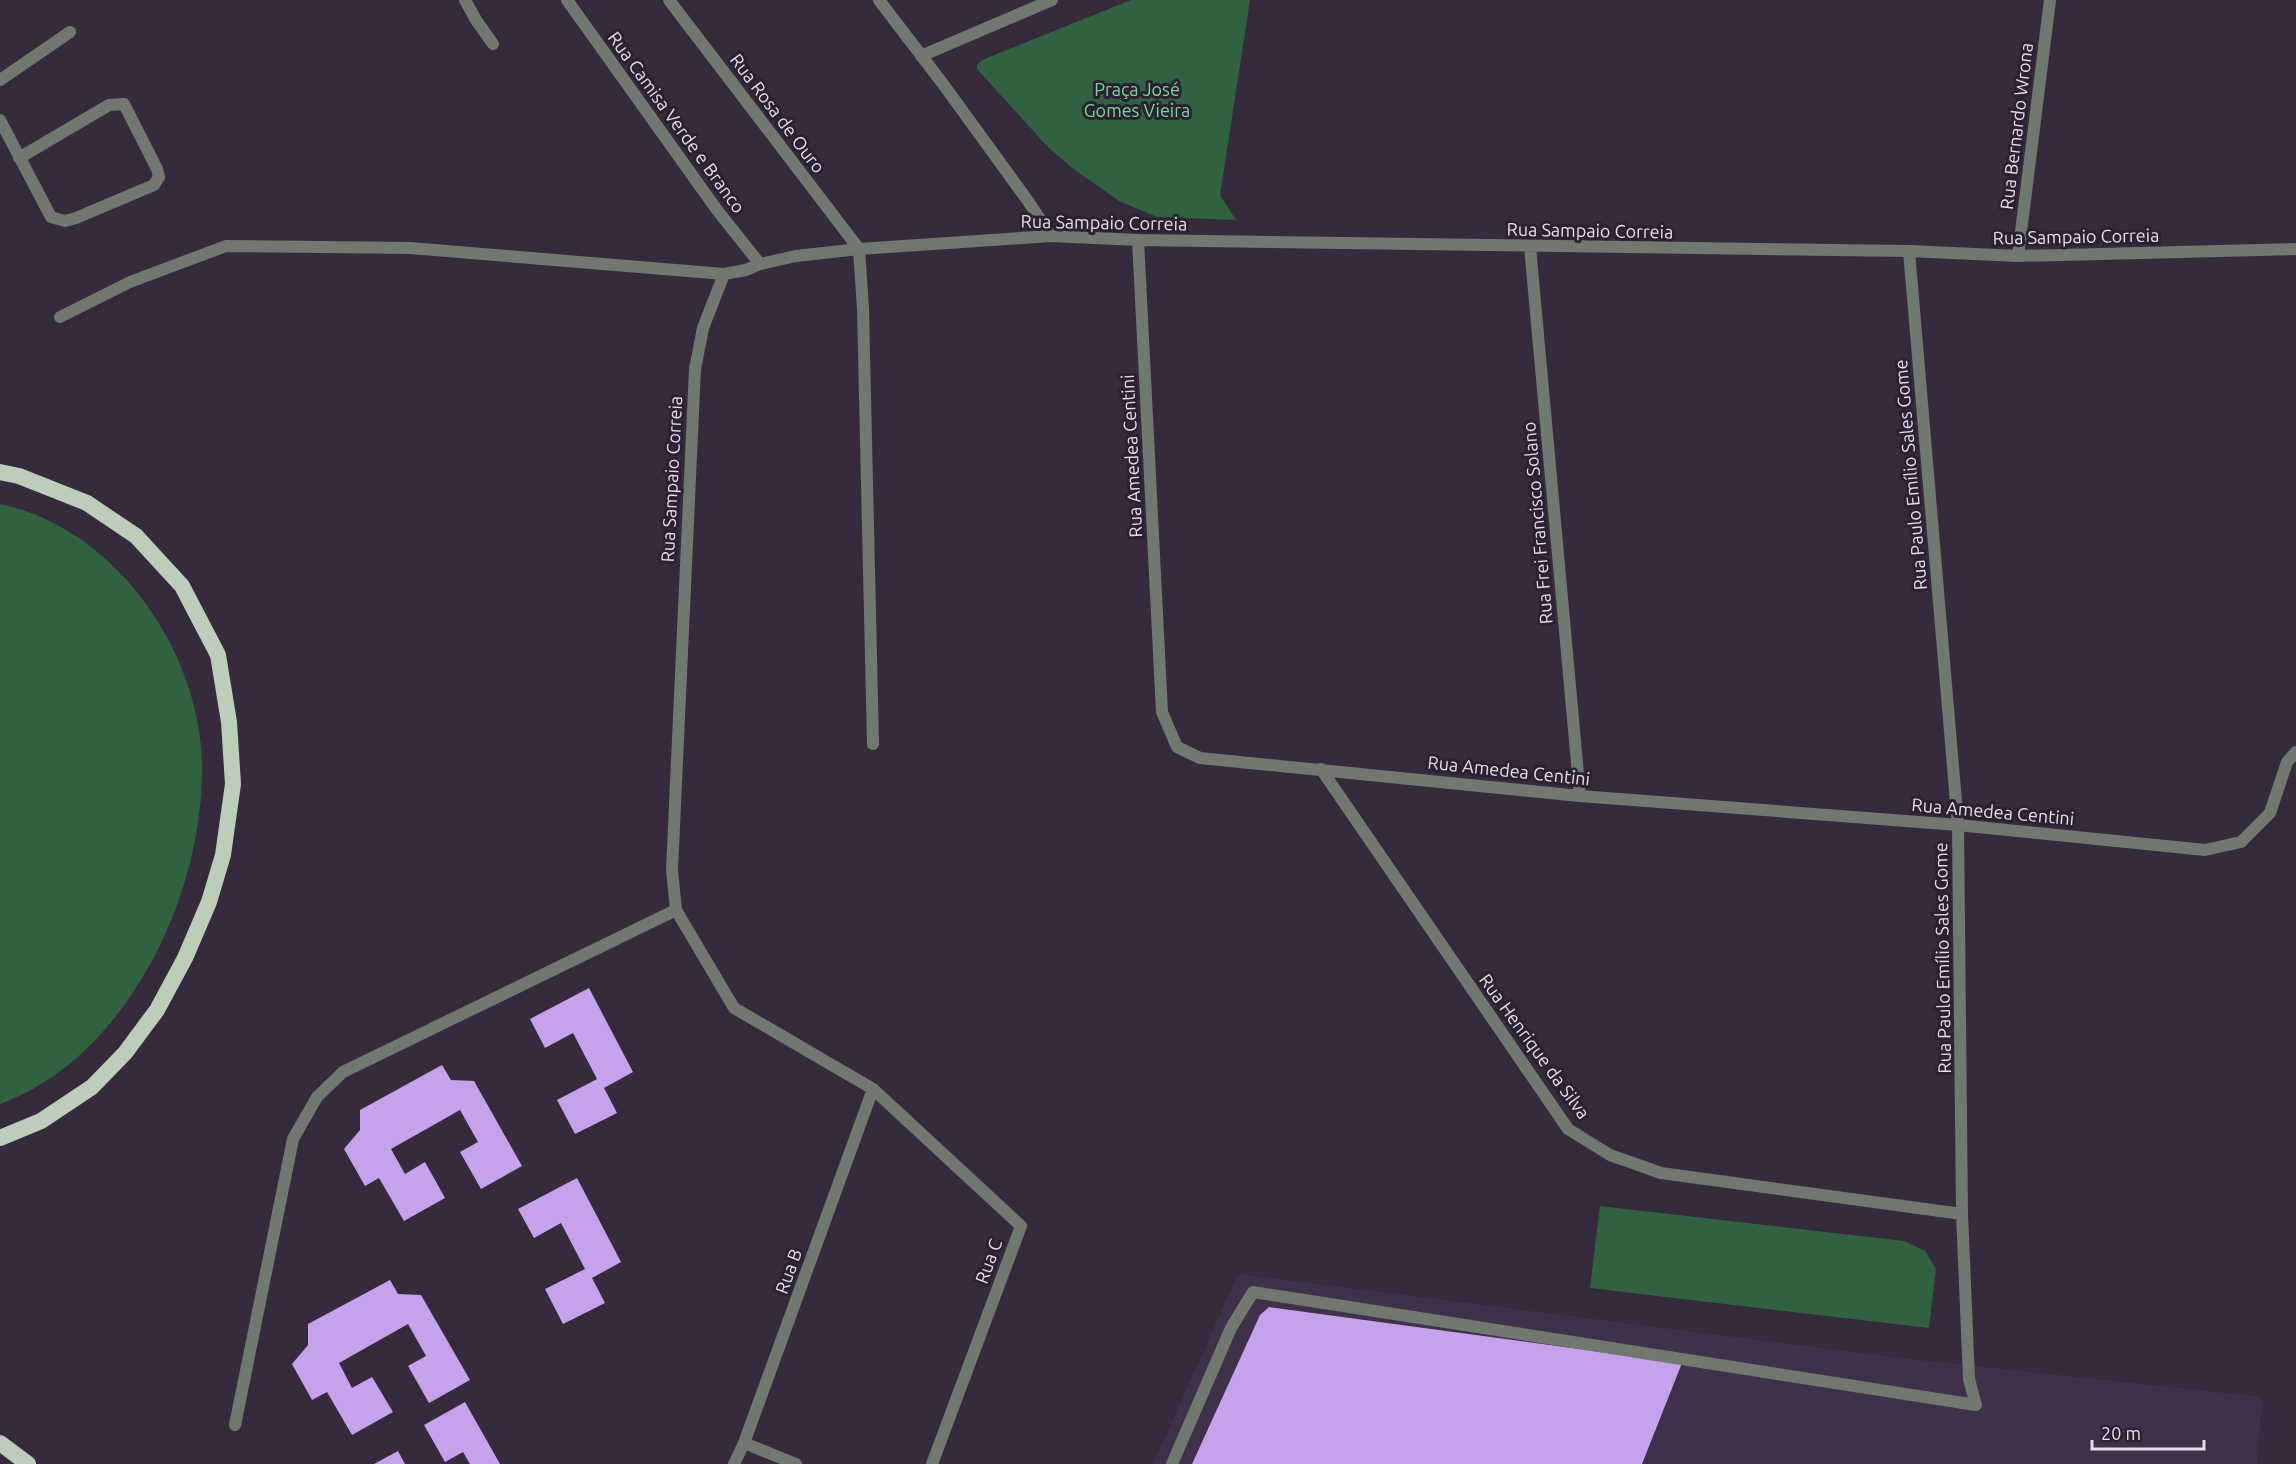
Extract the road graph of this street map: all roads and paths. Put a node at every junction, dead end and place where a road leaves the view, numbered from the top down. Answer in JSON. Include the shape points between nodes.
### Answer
{"nodes":[{"id":1,"x":465,"y":0,"type":"edge"},
{"id":2,"x":567,"y":0,"type":"edge"},
{"id":3,"x":669,"y":0,"type":"edge"},
{"id":4,"x":879,"y":0,"type":"edge"},
{"id":5,"x":1052,"y":0,"type":"edge"},
{"id":6,"x":2050,"y":0,"type":"edge"},
{"id":7,"x":70,"y":32,"type":"dead end"},
{"id":8,"x":493,"y":44,"type":"dead end"},
{"id":9,"x":921,"y":56,"type":"junction"},
{"id":10,"x":0,"y":80,"type":"edge"},
{"id":11,"x":0,"y":120,"type":"edge"},
{"id":12,"x":19,"y":158,"type":"junction"},
{"id":13,"x":1051,"y":236,"type":"junction"},
{"id":14,"x":1138,"y":240,"type":"junction"},
{"id":15,"x":1530,"y":247,"type":"junction"},
{"id":16,"x":859,"y":249,"type":"junction"},
{"id":17,"x":2296,"y":249,"type":"edge"},
{"id":18,"x":1909,"y":251,"type":"junction"},
{"id":19,"x":2018,"y":256,"type":"junction"},
{"id":20,"x":760,"y":264,"type":"junction"},
{"id":21,"x":724,"y":274,"type":"junction"},
{"id":22,"x":60,"y":317,"type":"dead end"},
{"id":23,"x":0,"y":472,"type":"edge"},
{"id":24,"x":873,"y":744,"type":"dead end"},
{"id":25,"x":2296,"y":752,"type":"edge"},
{"id":26,"x":1321,"y":769,"type":"junction"},
{"id":27,"x":1580,"y":796,"type":"junction"},
{"id":28,"x":1958,"y":825,"type":"junction"},
{"id":29,"x":676,"y":910,"type":"junction"},
{"id":30,"x":873,"y":1089,"type":"junction"},
{"id":31,"x":0,"y":1138,"type":"edge"},
{"id":32,"x":1962,"y":1214,"type":"junction"},
{"id":33,"x":235,"y":1425,"type":"dead end"},
{"id":34,"x":0,"y":1443,"type":"edge"},
{"id":35,"x":744,"y":1443,"type":"junction"},
{"id":36,"x":28,"y":1464,"type":"edge"},
{"id":37,"x":734,"y":1464,"type":"edge"},
{"id":38,"x":796,"y":1464,"type":"edge"},
{"id":39,"x":932,"y":1464,"type":"edge"},
{"id":40,"x":1172,"y":1464,"type":"edge"}],
"edges":[{"from":1,"to":8,"type":"street"},
{"from":2,"to":20,"type":"street","name":"Rua Camisa Verde e Branco"},
{"from":3,"to":16,"type":"street","name":"Rua Rosa de Ouro"},
{"from":4,"to":9,"type":"street"},
{"from":5,"to":9,"type":"street"},
{"from":6,"to":19,"type":"street","name":"Rua Bernardo Wrona"},
{"from":7,"to":10,"type":"street"},
{"from":9,"to":13,"type":"street"},
{"from":11,"to":12,"type":"street"},
{"from":12,"to":12,"type":"street","via":[[51,217],[64,221],[154,185],[159,177],[124,104],[109,105]]},
{"from":13,"to":14,"type":"street","name":"Rua Sampaio Correia"},
{"from":13,"to":16,"type":"street","name":"Rua Sampaio Correia"},
{"from":14,"to":15,"type":"street","name":"Rua Sampaio Correia"},
{"from":14,"to":26,"type":"street","name":"Rua Amedea Centini","via":[[1162,712],[1177,747],[1200,758]]},
{"from":15,"to":18,"type":"street","name":"Rua Sampaio Correia"},
{"from":15,"to":27,"type":"street","name":"Rua Frei Francisco Solano"},
{"from":16,"to":20,"type":"street","name":"Rua Sampaio Correia"},
{"from":16,"to":24,"type":"street"},
{"from":17,"to":19,"type":"street","name":"Rua Sampaio Correia"},
{"from":18,"to":19,"type":"street","name":"Rua Sampaio Correia"},
{"from":18,"to":28,"type":"street","name":"Rua Paulo Emílio Sales Gome"},
{"from":20,"to":21,"type":"street","name":"Rua Sampaio Correia"},
{"from":21,"to":22,"type":"street","via":[[410,248],[226,246],[130,282]]},
{"from":21,"to":29,"type":"street","name":"Rua Sampaio Correia","via":[[703,328],[695,369],[672,870]]},
{"from":23,"to":31,"type":"highway","via":[[87,503],[136,536],[182,586],[218,655],[229,722],[233,784],[224,855],[209,902],[157,1010],[125,1053],[92,1087],[41,1121]]},
{"from":25,"to":28,"type":"street","name":"Rua Amedea Centini","via":[[2287,762],[2270,813],[2241,842],[2205,850]]},
{"from":26,"to":27,"type":"street","name":"Rua Amedea Centini"},
{"from":26,"to":32,"type":"street","name":"Rua Henrique da Silva","via":[[1568,1129],[1610,1155],[1661,1173]]},
{"from":27,"to":28,"type":"street","name":"Rua Amedea Centini"},
{"from":28,"to":32,"type":"street","name":"Rua Paulo Emílio Sales Gome"},
{"from":29,"to":30,"type":"street","name":"Rua Sampaio Correia","via":[[734,1008]]},
{"from":29,"to":33,"type":"street","via":[[343,1072],[317,1097],[293,1139]]},
{"from":30,"to":35,"type":"street","name":"Rua B"},
{"from":30,"to":39,"type":"street","name":"Rua C","via":[[1021,1226]]},
{"from":32,"to":40,"type":"street","name":"Rua Paulo Emílio Sales Gome","via":[[1969,1379],[1976,1405],[1253,1292],[1231,1328]]},
{"from":34,"to":36,"type":"highway"},
{"from":35,"to":37,"type":"street","name":"Rua B"},
{"from":35,"to":38,"type":"street"}]}
